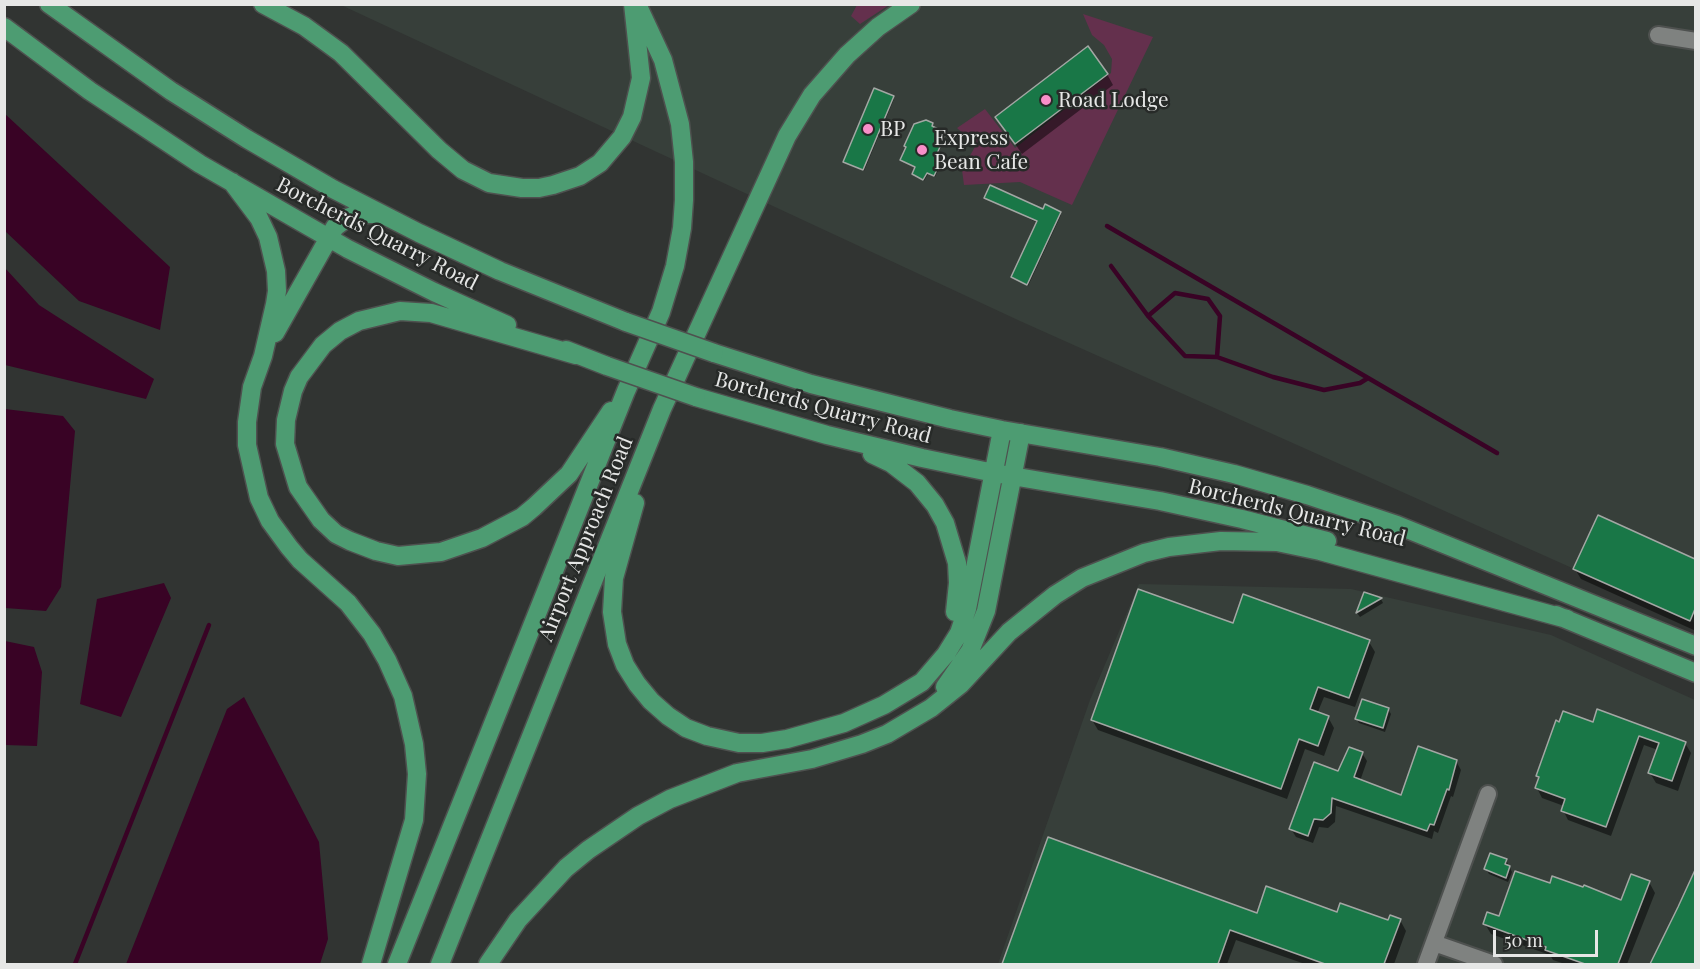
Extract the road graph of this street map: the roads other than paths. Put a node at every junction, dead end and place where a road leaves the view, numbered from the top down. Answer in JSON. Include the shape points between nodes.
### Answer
{"nodes":[{"id":1,"x":49,"y":4,"type":"edge"},
{"id":2,"x":263,"y":4,"type":"edge"},
{"id":3,"x":633,"y":4,"type":"edge"},
{"id":4,"x":637,"y":4,"type":"edge"},
{"id":5,"x":911,"y":4,"type":"edge"},
{"id":6,"x":4,"y":27,"type":"edge"},
{"id":7,"x":1695,"y":32,"type":"edge"},
{"id":8,"x":1695,"y":41,"type":"edge"},
{"id":9,"x":232,"y":182,"type":"junction"},
{"id":10,"x":387,"y":217,"type":"junction"},
{"id":11,"x":328,"y":238,"type":"junction"},
{"id":12,"x":576,"y":355,"type":"junction"},
{"id":13,"x":263,"y":356,"type":"junction"},
{"id":14,"x":626,"y":391,"type":"junction"},
{"id":15,"x":662,"y":409,"type":"junction"},
{"id":16,"x":808,"y":429,"type":"junction"},
{"id":17,"x":1002,"y":430,"type":"junction"},
{"id":18,"x":1022,"y":433,"type":"junction"},
{"id":19,"x":994,"y":473,"type":"junction"},
{"id":20,"x":1014,"y":476,"type":"junction"},
{"id":21,"x":1567,"y":620,"type":"junction"},
{"id":22,"x":1695,"y":646,"type":"edge"},
{"id":23,"x":1695,"y":673,"type":"edge"},
{"id":24,"x":871,"y":712,"type":"junction"},
{"id":25,"x":916,"y":716,"type":"junction"},
{"id":26,"x":1488,"y":794,"type":"dead end"},
{"id":27,"x":1434,"y":943,"type":"junction"},
{"id":28,"x":371,"y":964,"type":"edge"},
{"id":29,"x":397,"y":964,"type":"edge"},
{"id":30,"x":440,"y":964,"type":"edge"},
{"id":31,"x":488,"y":964,"type":"edge"},
{"id":32,"x":1426,"y":964,"type":"edge"},
{"id":33,"x":1494,"y":964,"type":"edge"}],
"edges":[{"from":1,"to":10,"type":"main road","name":"Borcherds Quarry Road","via":[[208,115]]},
{"from":2,"to":3,"type":"main road","via":[[304,26],[341,53],[463,170],[489,183],[522,188],[539,188],[580,176],[600,163],[622,137],[632,117],[641,78]]},
{"from":4,"to":14,"type":"main road","name":"Airport Approach Road","via":[[669,78],[680,124],[684,200],[675,266],[661,312]]},
{"from":5,"to":15,"type":"main road","name":"Airport Approach Road","via":[[847,55],[812,96],[787,136]]},
{"from":6,"to":9,"type":"main road","name":"Borcherds Quarry Road","via":[[139,124]]},
{"from":7,"to":8,"type":"street","via":[[1658,34]]},
{"from":9,"to":11,"type":"main road","name":"Borcherds Quarry Road"},
{"from":9,"to":13,"type":"main road","via":[[259,218],[276,271],[277,291]]},
{"from":10,"to":11,"type":"main road","via":[[367,213],[352,216]]},
{"from":10,"to":17,"type":"main road","name":"Borcherds Quarry Road","bridge":true,"via":[[508,275],[714,353],[862,398]]},
{"from":11,"to":12,"type":"main road","name":"Borcherds Quarry Road","via":[[434,292]]},
{"from":11,"to":13,"type":"main road"},
{"from":12,"to":14,"type":"main road","via":[[431,313],[400,311],[359,321],[323,345],[293,391],[285,444],[298,487],[332,530],[364,547],[407,556],[463,546],[522,516],[554,490]]},
{"from":12,"to":16,"type":"main road","name":"Borcherds Quarry Road","bridge":true,"via":[[696,397]]},
{"from":13,"to":28,"type":"main road","via":[[252,387],[247,428],[260,498],[270,521],[289,547],[348,603],[372,634],[403,696],[414,744],[414,820]]},
{"from":14,"to":29,"type":"main road","name":"Airport Approach Road"},
{"from":15,"to":24,"type":"main road","via":[[612,589],[617,644],[637,684],[677,722],[729,741],[762,743],[787,739]]},
{"from":15,"to":30,"type":"main road","name":"Airport Approach Road"},
{"from":16,"to":19,"type":"main road","name":"Borcherds Quarry Road"},
{"from":16,"to":24,"type":"main road","via":[[882,458],[908,475],[935,506],[955,552],[956,603],[942,644],[909,686]]},
{"from":17,"to":18,"type":"main road","name":"Borcherds Quarry Road"},
{"from":17,"to":19,"type":"main road"},
{"from":18,"to":20,"type":"main road"},
{"from":18,"to":22,"type":"main road","name":"Borcherds Quarry Road","via":[[1169,459],[1307,495],[1397,525]]},
{"from":19,"to":20,"type":"main road","name":"Borcherds Quarry Road"},
{"from":19,"to":24,"type":"main road","via":[[959,633],[922,682]]},
{"from":20,"to":21,"type":"main road","name":"Borcherds Quarry Road","via":[[1160,501],[1304,534],[1456,579]]},
{"from":20,"to":25,"type":"main road","via":[[980,632],[954,676]]},
{"from":21,"to":23,"type":"main road","name":"Borcherds Quarry Road"},
{"from":21,"to":25,"type":"main road","via":[[1306,548],[1246,540],[1193,543],[1130,558],[1076,581],[1015,627],[961,684]]},
{"from":25,"to":31,"type":"main road","via":[[870,742],[812,759],[737,773],[638,816],[588,850],[549,885],[512,928]]},
{"from":26,"to":27,"type":"street"},
{"from":27,"to":32,"type":"street"},
{"from":27,"to":33,"type":"street"}]}
